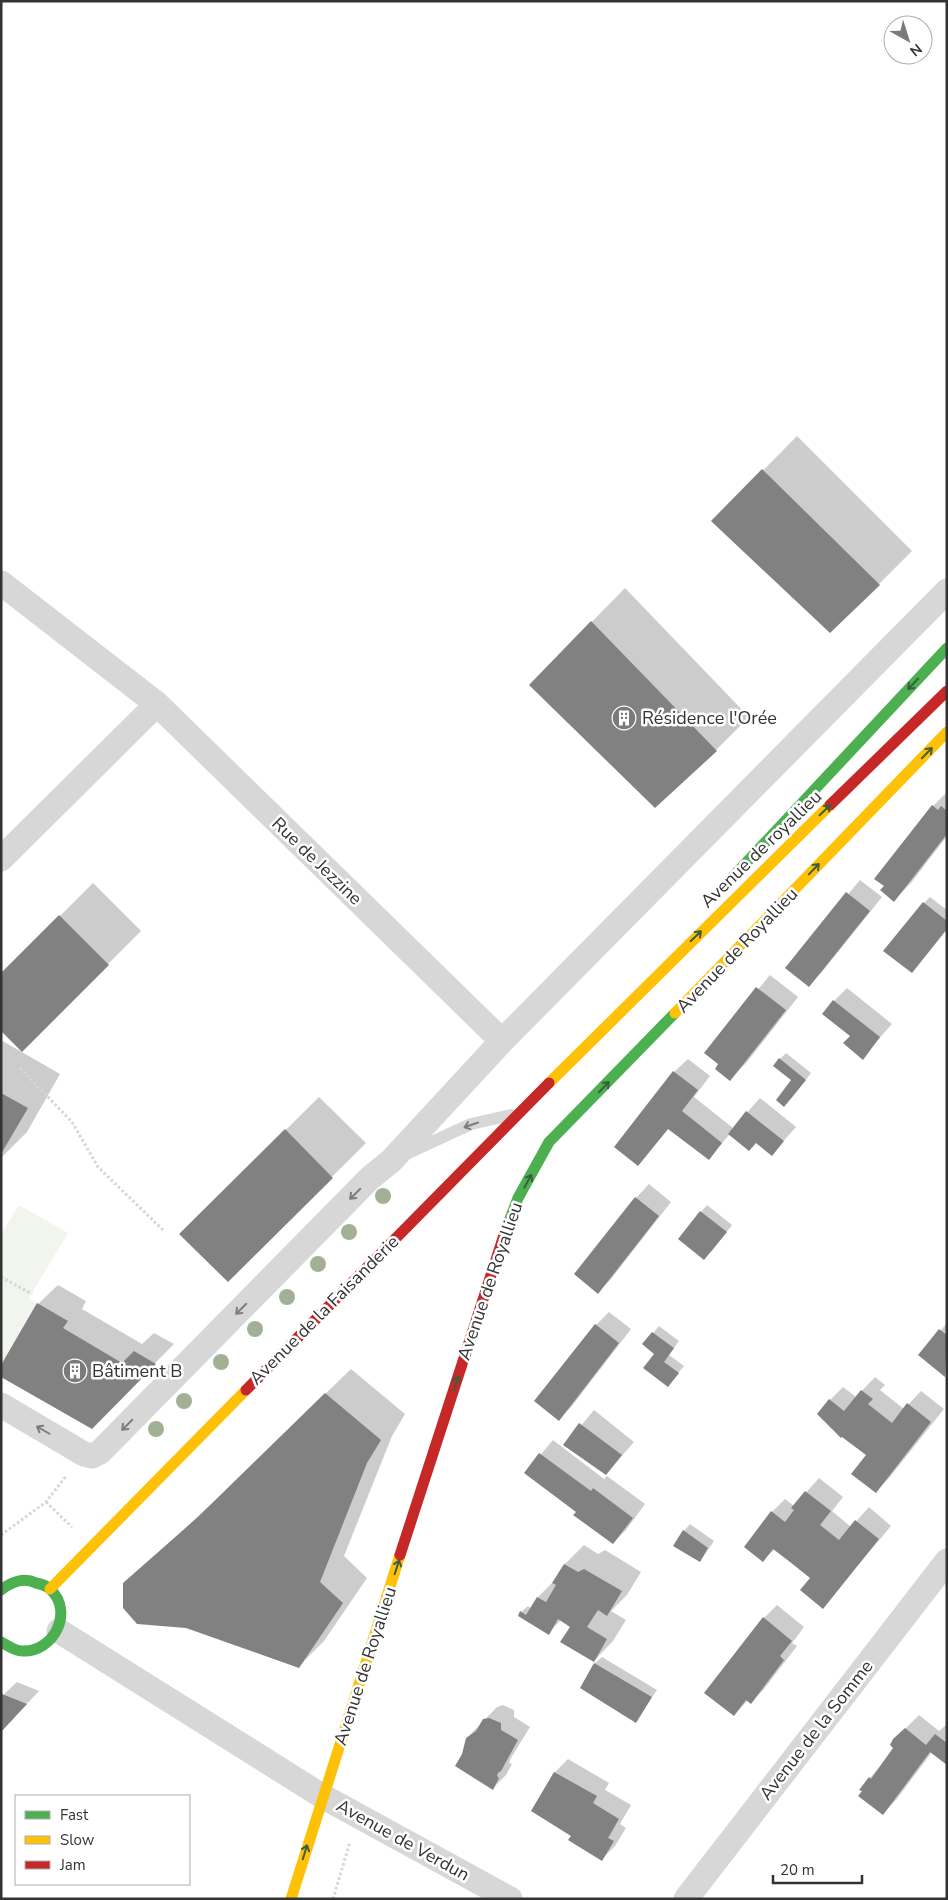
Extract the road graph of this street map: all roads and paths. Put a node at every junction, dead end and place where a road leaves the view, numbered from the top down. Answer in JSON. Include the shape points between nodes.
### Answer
{"nodes":[{"id":1,"x":1,"y":583,"type":"edge"},
{"id":2,"x":947,"y":591,"type":"edge"},
{"id":3,"x":947,"y":648,"type":"edge"},
{"id":4,"x":947,"y":691,"type":"edge"},
{"id":5,"x":157,"y":704,"type":"junction"},
{"id":6,"x":947,"y":732,"type":"edge"},
{"id":7,"x":1,"y":859,"type":"edge"},
{"id":8,"x":721,"y":891,"type":"dead end"},
{"id":9,"x":689,"y":928,"type":"dead end"},
{"id":10,"x":599,"y":1032,"type":"junction"},
{"id":11,"x":502,"y":1041,"type":"junction"},
{"id":12,"x":20,"y":1068,"type":"dead end"},
{"id":13,"x":518,"y":1113,"type":"junction"},
{"id":14,"x":391,"y":1161,"type":"junction"},
{"id":15,"x":163,"y":1230,"type":"dead end"},
{"id":16,"x":1,"y":1276,"type":"edge"},
{"id":17,"x":32,"y":1294,"type":"dead end"},
{"id":18,"x":1,"y":1406,"type":"edge"},
{"id":19,"x":84,"y":1454,"type":"junction"},
{"id":20,"x":46,"y":1502,"type":"junction"},
{"id":21,"x":1,"y":1534,"type":"edge"},
{"id":22,"x":92,"y":1546,"type":"junction"},
{"id":23,"x":947,"y":1561,"type":"edge"},
{"id":24,"x":50,"y":1589,"type":"junction"},
{"id":25,"x":1,"y":1590,"type":"edge"},
{"id":26,"x":59,"y":1631,"type":"junction"},
{"id":27,"x":1,"y":1642,"type":"edge"},
{"id":28,"x":322,"y":1796,"type":"junction"},
{"id":29,"x":291,"y":1899,"type":"edge"},
{"id":30,"x":510,"y":1899,"type":"edge"},
{"id":31,"x":686,"y":1899,"type":"edge"}],
"edges":[{"from":1,"to":5,"type":"street","name":"Rue de Jezzine"},
{"from":2,"to":11,"type":"street"},
{"from":3,"to":8,"type":"main road","name":"Avenue de Royallieu","one_way":true},
{"from":10,"to":4,"type":"main road","name":"Avenue de royallieu","one_way":true},
{"from":5,"to":7,"type":"street"},
{"from":5,"to":11,"type":"street","name":"Rue de Jezzine"},
{"from":28,"to":6,"type":"main road","name":"Avenue de Royallieu","one_way":true,"via":[[497,1251],[518,1198],[549,1142]]},
{"from":9,"to":10,"type":"main road"},
{"from":10,"to":13,"type":"main road","name":"Avenue de la Faisanderie"},
{"from":11,"to":14,"type":"street"},
{"from":12,"to":15,"type":"path","via":[[72,1122],[98,1167]]},
{"from":13,"to":14,"type":"lane","one_way":true,"via":[[471,1124]]},
{"from":13,"to":22,"type":"main road","name":"Avenue de la Faisanderie"},
{"from":14,"to":19,"type":"street","one_way":true,"via":[[370,1178],[100,1452],[92,1456]]},
{"from":16,"to":17,"type":"path"},
{"from":19,"to":18,"type":"street","one_way":true},
{"from":19,"to":20,"type":"path"},
{"from":20,"to":21,"type":"path"},
{"from":20,"to":22,"type":"path"},
{"from":22,"to":24,"type":"main road","name":"Avenue de la Faisanderie"},
{"from":23,"to":31,"type":"street","name":"Avenue de la Somme"},
{"from":24,"to":25,"type":"main road","via":[[40,1582],[28,1580],[15,1581]]},
{"from":24,"to":26,"type":"main road","via":[[61,1608]]},
{"from":26,"to":27,"type":"main road","via":[[43,1648],[32,1652],[20,1652]]},
{"from":26,"to":28,"type":"street","name":"Avenue de Verdun"},
{"from":29,"to":28,"type":"main road","name":"Avenue de Royallieu","one_way":true},
{"from":28,"to":30,"type":"street","name":"Avenue de Verdun"}]}
